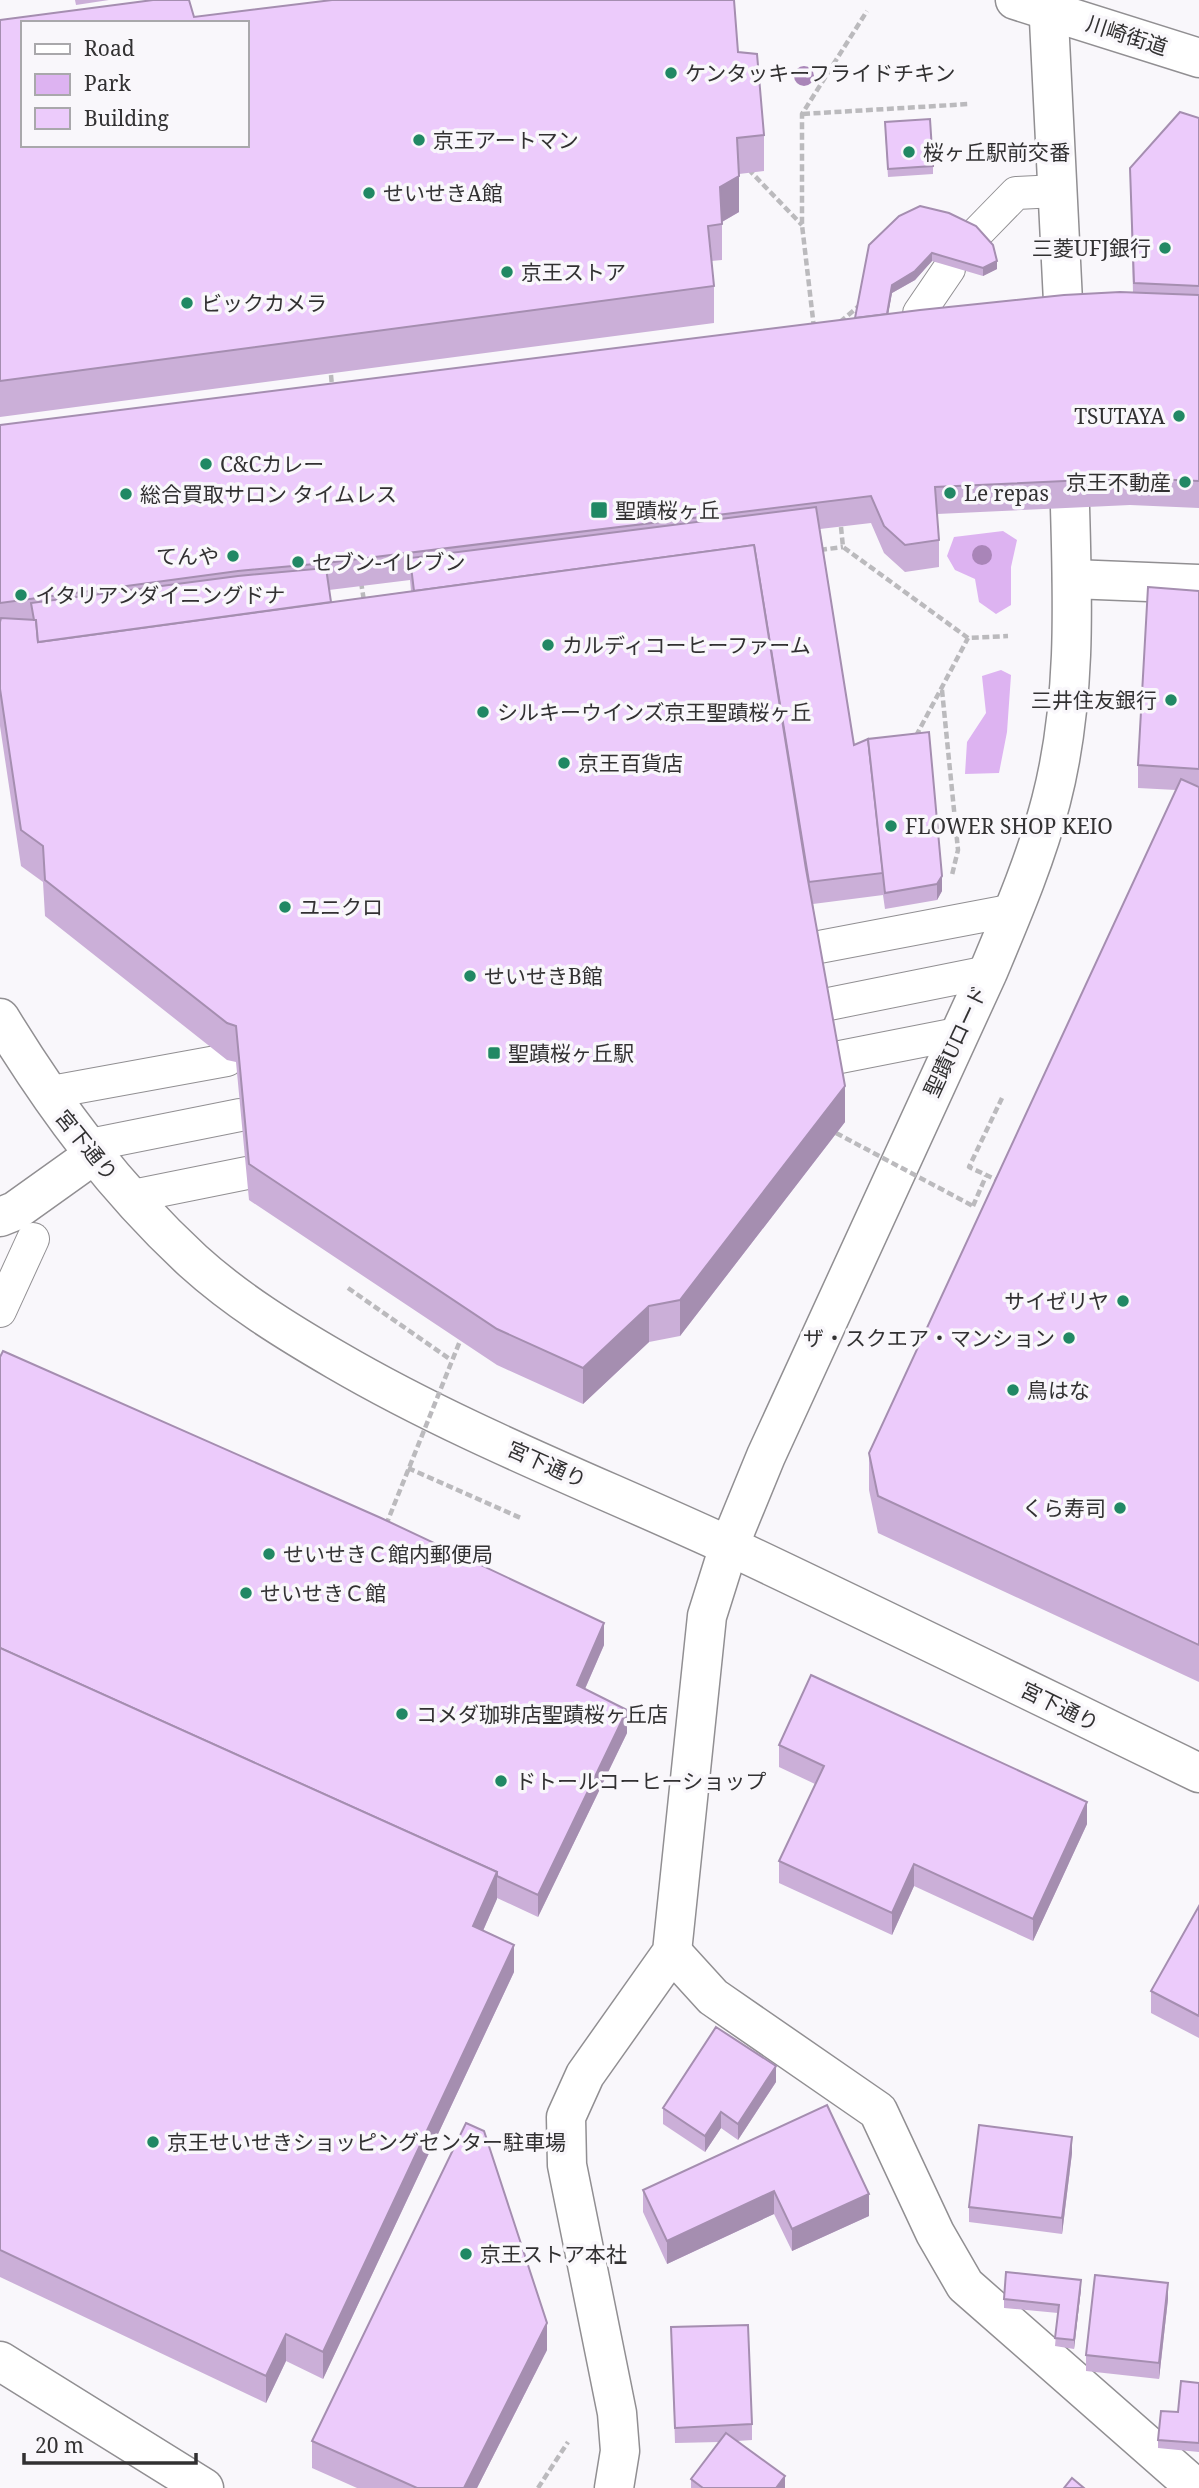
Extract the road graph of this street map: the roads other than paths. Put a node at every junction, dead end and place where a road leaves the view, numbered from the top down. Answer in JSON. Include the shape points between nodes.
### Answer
{"nodes":[{"id":1,"x":1037,"y":3,"type":"edge"},
{"id":2,"x":1199,"y":58,"type":"edge"},
{"id":3,"x":1057,"y":191,"type":"junction"},
{"id":4,"x":976,"y":234,"type":"edge"},
{"id":5,"x":949,"y":269,"type":"edge"},
{"id":6,"x":1064,"y":322,"type":"edge"},
{"id":7,"x":920,"y":337,"type":"edge"},
{"id":8,"x":1070,"y":508,"type":"edge"},
{"id":9,"x":1072,"y":579,"type":"junction"},
{"id":10,"x":1199,"y":584,"type":"edge"},
{"id":11,"x":1014,"y":911,"type":"junction"},
{"id":12,"x":814,"y":948,"type":"edge"},
{"id":13,"x":988,"y":972,"type":"junction"},
{"id":14,"x":824,"y":1004,"type":"edge"},
{"id":15,"x":0,"y":1018,"type":"edge"},
{"id":16,"x":957,"y":1034,"type":"junction"},
{"id":17,"x":835,"y":1058,"type":"edge"},
{"id":18,"x":227,"y":1059,"type":"edge"},
{"id":19,"x":46,"y":1093,"type":"junction"},
{"id":20,"x":240,"y":1115,"type":"edge"},
{"id":21,"x":88,"y":1151,"type":"junction"},
{"id":22,"x":247,"y":1173,"type":"edge"},
{"id":23,"x":128,"y":1197,"type":"junction"},
{"id":24,"x":0,"y":1217,"type":"edge"},
{"id":25,"x":33,"y":1239,"type":"dead end"},
{"id":26,"x":0,"y":1311,"type":"edge"},
{"id":27,"x":729,"y":1546,"type":"junction"},
{"id":28,"x":1199,"y":1773,"type":"edge"},
{"id":29,"x":672,"y":1952,"type":"junction"},
{"id":30,"x":0,"y":2361,"type":"edge"},
{"id":31,"x":204,"y":2488,"type":"edge"},
{"id":32,"x":614,"y":2488,"type":"edge"},
{"id":33,"x":1196,"y":2488,"type":"edge"}],
"edges":[{"from":1,"to":2,"type":"street","name":"川崎街道"},
{"from":1,"to":3,"type":"street"},
{"from":3,"to":4,"type":"lane","via":[[1016,192]]},
{"from":3,"to":6,"type":"street"},
{"from":5,"to":7,"type":"lane","via":[[919,313]]},
{"from":8,"to":9,"type":"street","name":"聖蹟Uロード"},
{"from":9,"to":10,"type":"street"},
{"from":9,"to":11,"type":"street","name":"聖蹟Uロード","via":[[1067,714],[1051,802]]},
{"from":11,"to":12,"type":"lane"},
{"from":11,"to":13,"type":"street","name":"聖蹟Uロード"},
{"from":13,"to":14,"type":"lane"},
{"from":13,"to":16,"type":"street","name":"聖蹟Uロード"},
{"from":15,"to":19,"type":"street","name":"宮下通り"},
{"from":16,"to":17,"type":"lane"},
{"from":16,"to":27,"type":"street","name":"聖蹟Uロード"},
{"from":18,"to":19,"type":"lane"},
{"from":19,"to":21,"type":"street","name":"宮下通り"},
{"from":20,"to":21,"type":"lane"},
{"from":21,"to":23,"type":"street","name":"宮下通り"},
{"from":21,"to":24,"type":"street","via":[[15,1211]]},
{"from":22,"to":23,"type":"lane"},
{"from":23,"to":27,"type":"street","name":"宮下通り","via":[[195,1263],[278,1326],[401,1398]]},
{"from":25,"to":26,"type":"lane"},
{"from":27,"to":28,"type":"street","name":"宮下通り"},
{"from":27,"to":29,"type":"street","name":"聖蹟Uロード","via":[[707,1616]]},
{"from":29,"to":32,"type":"street","via":[[585,2075],[566,2117],[567,2165],[617,2413],[620,2451]]},
{"from":29,"to":33,"type":"street","via":[[713,1997],[878,2112],[965,2285]]},
{"from":30,"to":31,"type":"street"}]}
